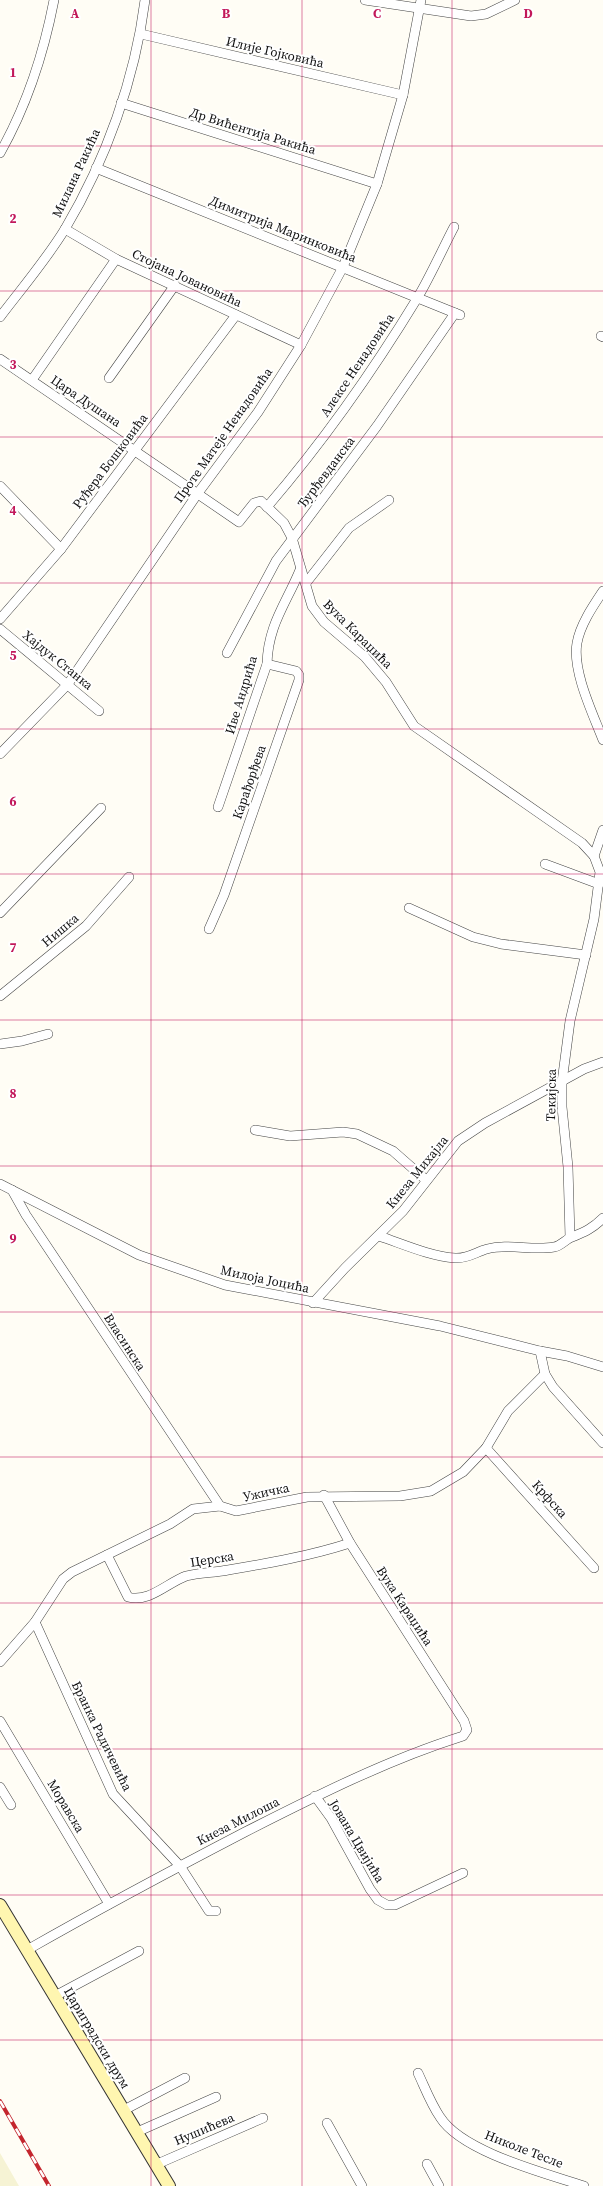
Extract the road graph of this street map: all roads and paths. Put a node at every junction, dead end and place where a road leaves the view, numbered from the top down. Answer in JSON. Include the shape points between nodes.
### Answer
{"nodes":[{"id":1,"x":54,"y":0,"type":"edge"},
{"id":2,"x":145,"y":0,"type":"edge"},
{"id":3,"x":366,"y":0,"type":"edge"},
{"id":4,"x":515,"y":0,"type":"edge"},
{"id":5,"x":420,"y":5,"type":"edge"},
{"id":6,"x":141,"y":34,"type":"junction"},
{"id":7,"x":403,"y":95,"type":"junction"},
{"id":8,"x":121,"y":103,"type":"junction"},
{"id":9,"x":0,"y":153,"type":"edge"},
{"id":10,"x":96,"y":168,"type":"junction"},
{"id":11,"x":377,"y":184,"type":"junction"},
{"id":12,"x":454,"y":227,"type":"dead end"},
{"id":13,"x":64,"y":229,"type":"junction"},
{"id":14,"x":116,"y":259,"type":"junction"},
{"id":15,"x":343,"y":267,"type":"junction"},
{"id":16,"x":175,"y":285,"type":"junction"},
{"id":17,"x":418,"y":296,"type":"junction"},
{"id":18,"x":458,"y":314,"type":"joint"},
{"id":19,"x":236,"y":315,"type":"junction"},
{"id":20,"x":0,"y":317,"type":"edge"},
{"id":21,"x":301,"y":345,"type":"junction"},
{"id":22,"x":0,"y":359,"type":"edge"},
{"id":23,"x":110,"y":378,"type":"dead end"},
{"id":24,"x":32,"y":380,"type":"junction"},
{"id":25,"x":135,"y":450,"type":"junction"},
{"id":26,"x":0,"y":486,"type":"edge"},
{"id":27,"x":198,"y":493,"type":"junction"},
{"id":28,"x":389,"y":500,"type":"dead end"},
{"id":29,"x":267,"y":507,"type":"junction"},
{"id":30,"x":292,"y":538,"type":"junction"},
{"id":31,"x":61,"y":549,"type":"junction"},
{"id":32,"x":300,"y":570,"type":"junction"},
{"id":33,"x":306,"y":583,"type":"junction"},
{"id":34,"x":603,"y":592,"type":"edge"},
{"id":35,"x":0,"y":619,"type":"edge"},
{"id":36,"x":0,"y":629,"type":"edge"},
{"id":37,"x":227,"y":653,"type":"dead end"},
{"id":38,"x":267,"y":664,"type":"junction"},
{"id":39,"x":68,"y":684,"type":"junction"},
{"id":40,"x":99,"y":711,"type":"dead end"},
{"id":41,"x":603,"y":740,"type":"edge"},
{"id":42,"x":0,"y":754,"type":"edge"},
{"id":43,"x":218,"y":807,"type":"dead end"},
{"id":44,"x":101,"y":808,"type":"dead end"},
{"id":45,"x":603,"y":830,"type":"edge"},
{"id":46,"x":594,"y":856,"type":"junction"},
{"id":47,"x":545,"y":864,"type":"dead end"},
{"id":48,"x":602,"y":873,"type":"edge"},
{"id":49,"x":129,"y":876,"type":"dead end"},
{"id":50,"x":599,"y":884,"type":"junction"},
{"id":51,"x":409,"y":908,"type":"dead end"},
{"id":52,"x":0,"y":913,"type":"edge"},
{"id":53,"x":209,"y":929,"type":"dead end"},
{"id":54,"x":586,"y":955,"type":"junction"},
{"id":55,"x":0,"y":996,"type":"edge"},
{"id":56,"x":48,"y":1034,"type":"dead end"},
{"id":57,"x":0,"y":1044,"type":"edge"},
{"id":58,"x":603,"y":1062,"type":"edge"},
{"id":59,"x":562,"y":1082,"type":"junction"},
{"id":60,"x":255,"y":1130,"type":"dead end"},
{"id":61,"x":426,"y":1180,"type":"junction"},
{"id":62,"x":0,"y":1184,"type":"edge"},
{"id":63,"x":12,"y":1190,"type":"junction"},
{"id":64,"x":603,"y":1218,"type":"edge"},
{"id":65,"x":379,"y":1236,"type":"junction"},
{"id":66,"x":570,"y":1237,"type":"junction"},
{"id":67,"x":313,"y":1303,"type":"junction"},
{"id":68,"x":540,"y":1351,"type":"junction"},
{"id":69,"x":603,"y":1367,"type":"edge"},
{"id":70,"x":544,"y":1374,"type":"junction"},
{"id":71,"x":603,"y":1443,"type":"edge"},
{"id":72,"x":486,"y":1448,"type":"junction"},
{"id":73,"x":324,"y":1495,"type":"junction"},
{"id":74,"x":220,"y":1506,"type":"junction"},
{"id":75,"x":350,"y":1543,"type":"junction"},
{"id":76,"x":108,"y":1555,"type":"junction"},
{"id":77,"x":594,"y":1568,"type":"dead end"},
{"id":78,"x":36,"y":1622,"type":"junction"},
{"id":79,"x":0,"y":1662,"type":"edge"},
{"id":80,"x":0,"y":1721,"type":"edge"},
{"id":81,"x":467,"y":1730,"type":"joint"},
{"id":82,"x":0,"y":1787,"type":"edge"},
{"id":83,"x":315,"y":1796,"type":"junction"},
{"id":84,"x":11,"y":1805,"type":"dead end"},
{"id":85,"x":180,"y":1866,"type":"junction"},
{"id":86,"x":463,"y":1873,"type":"dead end"},
{"id":87,"x":109,"y":1904,"type":"junction"},
{"id":88,"x":0,"y":1905,"type":"edge"},
{"id":89,"x":216,"y":1911,"type":"dead end"},
{"id":90,"x":27,"y":1950,"type":"junction"},
{"id":91,"x":138,"y":1951,"type":"dead end"},
{"id":92,"x":55,"y":1996,"type":"junction"},
{"id":93,"x":418,"y":2073,"type":"dead end"},
{"id":94,"x":185,"y":2078,"type":"dead end"},
{"id":95,"x":216,"y":2097,"type":"dead end"},
{"id":96,"x":124,"y":2110,"type":"junction"},
{"id":97,"x":263,"y":2118,"type":"dead end"},
{"id":98,"x":327,"y":2123,"type":"dead end"},
{"id":99,"x":137,"y":2132,"type":"junction"},
{"id":100,"x":427,"y":2164,"type":"dead end"},
{"id":101,"x":155,"y":2165,"type":"junction"},
{"id":102,"x":169,"y":2186,"type":"edge"},
{"id":103,"x":362,"y":2186,"type":"edge"},
{"id":104,"x":438,"y":2186,"type":"edge"},
{"id":105,"x":584,"y":2186,"type":"edge"}],
"edges":[{"from":1,"to":9,"type":"street","via":[[39,59],[12,132]]},
{"from":2,"to":6,"type":"street","name":"Милана Ракића"},
{"from":3,"to":5,"type":"street"},
{"from":4,"to":5,"type":"street","via":[[486,14],[471,16]]},
{"from":5,"to":7,"type":"street","name":"Проте Матеје Ненадовића"},
{"from":6,"to":7,"type":"street","name":"Илије Гојковића"},
{"from":6,"to":8,"type":"street","name":"Милана Ракића"},
{"from":7,"to":11,"type":"street","name":"Проте Матеје Ненадовића"},
{"from":8,"to":10,"type":"street","name":"Милана Ракића"},
{"from":8,"to":11,"type":"street","name":"Др Вићентија Ракића"},
{"from":10,"to":13,"type":"street","name":"Милана Ракића"},
{"from":10,"to":15,"type":"street","name":"Димитрија Маринковића"},
{"from":11,"to":15,"type":"street","name":"Проте Матеје Ненадовића"},
{"from":12,"to":17,"type":"street","name":"Алексе Ненадовића"},
{"from":13,"to":14,"type":"street","name":"Стојана Јовановића"},
{"from":13,"to":20,"type":"street","name":"Милана Ракића"},
{"from":14,"to":16,"type":"street","name":"Стојана Јовановића"},
{"from":14,"to":24,"type":"street"},
{"from":15,"to":17,"type":"street","name":"Димитрија Маринковића"},
{"from":15,"to":21,"type":"street","name":"Проте Матеје Ненадовића"},
{"from":16,"to":19,"type":"street","name":"Стојана Јовановића"},
{"from":16,"to":23,"type":"street"},
{"from":17,"to":18,"type":"street","name":"Димитрија Маринковића"},
{"from":17,"to":29,"type":"street","name":"Алексе Ненадовића","via":[[354,396],[297,473]]},
{"from":18,"to":30,"type":"street","name":"Ђурђевданска"},
{"from":19,"to":21,"type":"street","name":"Стојана Јовановића"},
{"from":19,"to":25,"type":"street","name":"Руђера Бошковића"},
{"from":21,"to":27,"type":"street","name":"Проте Матеје Ненадовића","via":[[258,412]]},
{"from":22,"to":24,"type":"street","name":"Цара Душана"},
{"from":24,"to":25,"type":"street","name":"Цара Душана"},
{"from":25,"to":27,"type":"street","name":"Цара Душана"},
{"from":25,"to":31,"type":"street","name":"Руђера Бошковића"},
{"from":26,"to":31,"type":"street"},
{"from":27,"to":29,"type":"street","name":"Цара Душана","via":[[239,522],[254,503],[259,501]]},
{"from":27,"to":39,"type":"street","name":"Проте Матеје Ненадовића"},
{"from":28,"to":33,"type":"street","via":[[349,528]]},
{"from":29,"to":30,"type":"street","name":"Вука Караџића","via":[[284,524]]},
{"from":30,"to":32,"type":"street","name":"Вука Караџића"},
{"from":30,"to":37,"type":"street","name":"Ђурђевданска","via":[[276,561]]},
{"from":31,"to":35,"type":"street","name":"Руђера Бошковића"},
{"from":32,"to":33,"type":"street","name":"Вука Караџића"},
{"from":32,"to":38,"type":"street","name":"Иве Андрића","via":[[277,615],[267,649]]},
{"from":33,"to":46,"type":"street","name":"Вука Караџића","via":[[312,606],[324,622],[365,657],[386,682],[414,726],[582,842]]},
{"from":34,"to":41,"type":"street","via":[[591,609],[577,643],[577,662],[583,688]]},
{"from":36,"to":39,"type":"street","name":"Хајдук Станка"},
{"from":38,"to":43,"type":"street","name":"Иве Андрића"},
{"from":38,"to":53,"type":"street","name":"Карађорђева","via":[[296,671],[299,680],[224,895]]},
{"from":39,"to":40,"type":"street","name":"Хајдук Станка"},
{"from":39,"to":42,"type":"street","name":"Проте Матеје Ненадовића"},
{"from":44,"to":52,"type":"street"},
{"from":45,"to":46,"type":"street"},
{"from":46,"to":48,"type":"street"},
{"from":47,"to":50,"type":"street"},
{"from":48,"to":50,"type":"street","name":"Текијска"},
{"from":49,"to":55,"type":"street","name":"Нишка","via":[[86,926]]},
{"from":50,"to":54,"type":"street","name":"Текијска"},
{"from":51,"to":54,"type":"street","via":[[473,937],[501,944]]},
{"from":54,"to":59,"type":"street","name":"Текијска","via":[[570,1021]]},
{"from":56,"to":57,"type":"street"},
{"from":58,"to":59,"type":"street","name":"Кнеза Михајла","via":[[584,1069]]},
{"from":59,"to":61,"type":"street","name":"Кнеза Михајла","via":[[485,1123],[458,1141]]},
{"from":59,"to":66,"type":"street","name":"Текијска"},
{"from":60,"to":61,"type":"street","via":[[290,1136],[343,1132],[357,1134],[393,1151]]},
{"from":61,"to":65,"type":"street","name":"Кнеза Михајла","via":[[403,1212]]},
{"from":62,"to":63,"type":"street","name":"Милоја Јоцића"},
{"from":63,"to":67,"type":"street","name":"Милоја Јоцића","via":[[138,1256],[225,1285]]},
{"from":63,"to":74,"type":"street","name":"Власинска","via":[[26,1215]]},
{"from":64,"to":66,"type":"street","via":[[594,1228]]},
{"from":65,"to":66,"type":"street","via":[[426,1252],[456,1258],[488,1248],[543,1249],[556,1246]]},
{"from":65,"to":67,"type":"street","name":"Кнеза Михајла"},
{"from":67,"to":68,"type":"street","name":"Милоја Јоцића","via":[[440,1326]]},
{"from":68,"to":69,"type":"street","name":"Милоја Јоцића"},
{"from":68,"to":70,"type":"street"},
{"from":70,"to":71,"type":"street"},
{"from":70,"to":72,"type":"street","name":"Ужичка","via":[[508,1410]]},
{"from":72,"to":73,"type":"street","name":"Ужичка","via":[[463,1472],[431,1491],[400,1496]]},
{"from":72,"to":77,"type":"street","name":"Крфска"},
{"from":73,"to":74,"type":"street","name":"Ужичка","via":[[236,1511]]},
{"from":73,"to":75,"type":"street","name":"Вука Караџића"},
{"from":74,"to":76,"type":"street","name":"Ужичка","via":[[193,1509],[170,1524]]},
{"from":75,"to":76,"type":"street","name":"Церска","via":[[315,1554],[222,1571],[205,1571],[185,1577],[141,1599],[128,1597]]},
{"from":75,"to":81,"type":"street","name":"Вука Караџића","via":[[464,1721]]},
{"from":76,"to":78,"type":"street","name":"Ужичка","via":[[72,1572],[63,1580]]},
{"from":78,"to":79,"type":"street","name":"Ужичка"},
{"from":78,"to":85,"type":"street","name":"Бранка Радичевића","via":[[113,1794]]},
{"from":80,"to":87,"type":"street","name":"Моравска"},
{"from":81,"to":83,"type":"street","name":"Кнеза Милоша","via":[[463,1736],[414,1752]]},
{"from":82,"to":84,"type":"street"},
{"from":83,"to":85,"type":"street","name":"Кнеза Милоша"},
{"from":83,"to":86,"type":"street","name":"Јована Цвијића","via":[[331,1818],[370,1889],[378,1900],[387,1905],[395,1905]]},
{"from":85,"to":87,"type":"street","name":"Кнеза Милоша"},
{"from":85,"to":89,"type":"street","name":"Бранка Радичевића","via":[[203,1904],[210,1911]]},
{"from":87,"to":90,"type":"street","name":"Кнеза Милоша"},
{"from":88,"to":90,"type":"main road","name":"Цариградски друм"},
{"from":90,"to":92,"type":"main road","name":"Цариградски друм"},
{"from":91,"to":92,"type":"street"},
{"from":92,"to":96,"type":"main road","name":"Цариградски друм"},
{"from":93,"to":105,"type":"street","name":"Николе Тесле","via":[[440,2118],[455,2134],[493,2154]]},
{"from":94,"to":96,"type":"street"},
{"from":95,"to":99,"type":"street"},
{"from":96,"to":99,"type":"main road","name":"Цариградски друм"},
{"from":97,"to":101,"type":"street","name":"Нушићева"},
{"from":98,"to":103,"type":"street"},
{"from":99,"to":101,"type":"main road","name":"Цариградски друм"},
{"from":100,"to":104,"type":"street"},
{"from":101,"to":102,"type":"main road","name":"Цариградски друм"}]}
